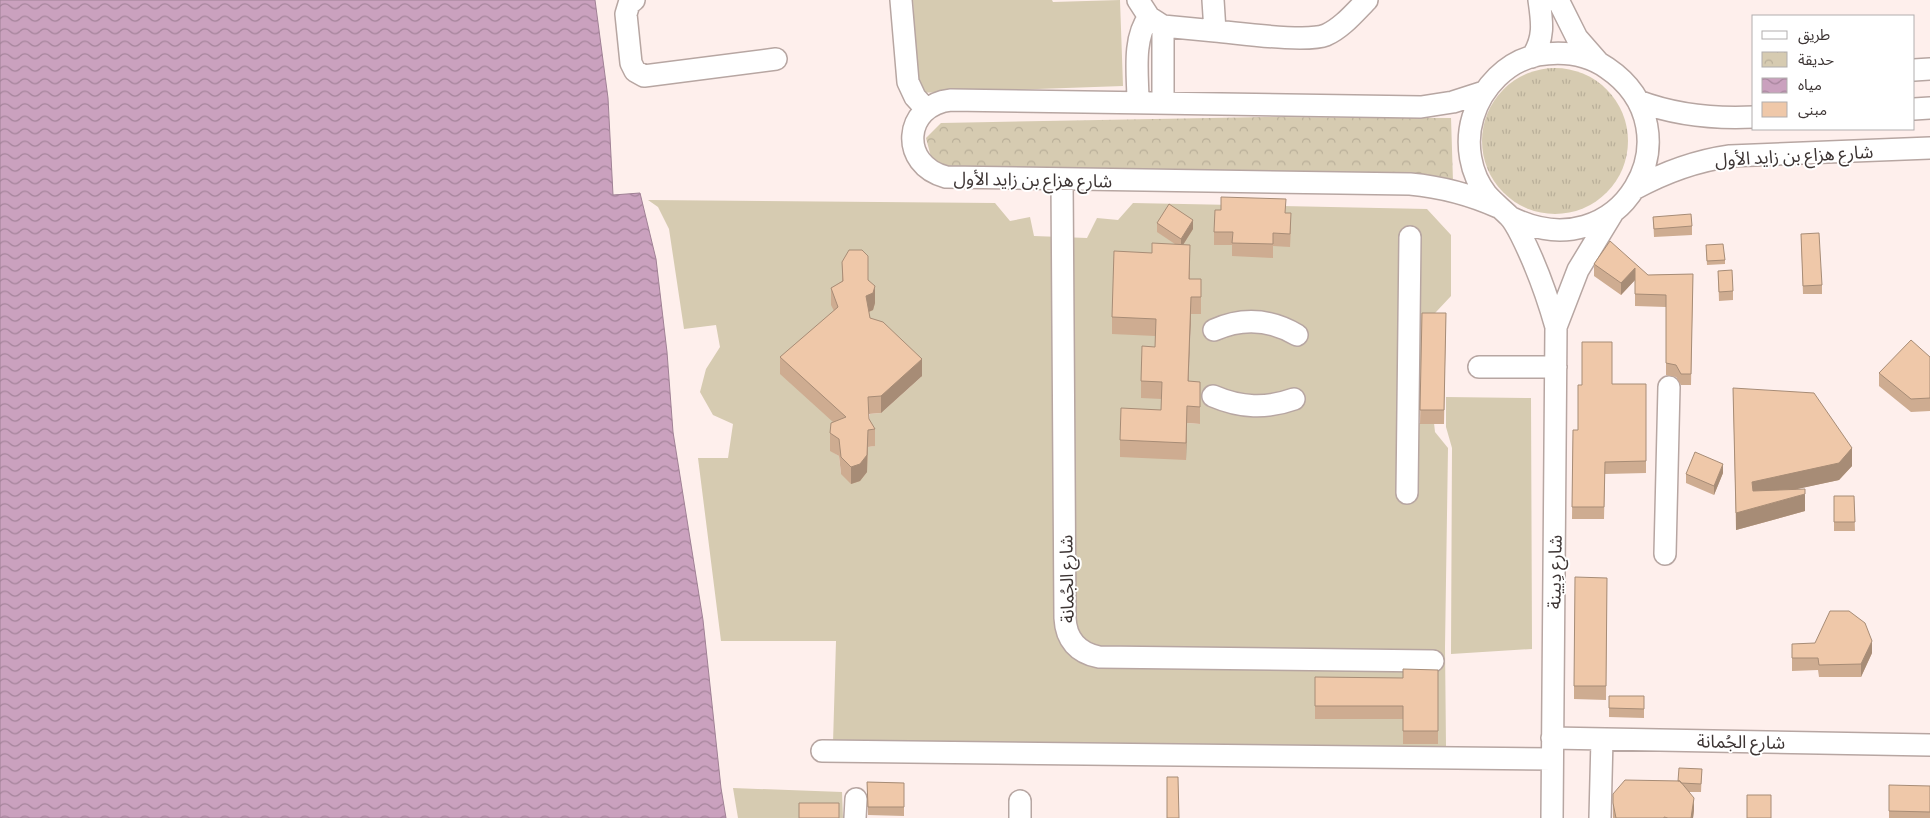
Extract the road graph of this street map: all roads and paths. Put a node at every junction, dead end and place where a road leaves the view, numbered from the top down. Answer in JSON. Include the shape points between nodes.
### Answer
{"nodes":[{"id":1,"x":634,"y":0,"type":"edge"},
{"id":2,"x":901,"y":0,"type":"edge"},
{"id":3,"x":1213,"y":0,"type":"edge"},
{"id":4,"x":1367,"y":0,"type":"edge"},
{"id":5,"x":1561,"y":6,"type":"edge"},
{"id":6,"x":1540,"y":9,"type":"edge"},
{"id":7,"x":1150,"y":14,"type":"edge"},
{"id":8,"x":1215,"y":31,"type":"junction"},
{"id":9,"x":1532,"y":57,"type":"junction"},
{"id":10,"x":776,"y":59,"type":"dead end"},
{"id":11,"x":1600,"y":64,"type":"junction"},
{"id":12,"x":1930,"y":69,"type":"edge"},
{"id":13,"x":1915,"y":70,"type":"edge"},
{"id":14,"x":1484,"y":92,"type":"junction"},
{"id":15,"x":1638,"y":101,"type":"junction"},
{"id":16,"x":1138,"y":102,"type":"junction"},
{"id":17,"x":1163,"y":103,"type":"junction"},
{"id":18,"x":1930,"y":108,"type":"edge"},
{"id":19,"x":1915,"y":109,"type":"edge"},
{"id":20,"x":926,"y":110,"type":"junction"},
{"id":21,"x":1752,"y":117,"type":"edge"},
{"id":22,"x":1930,"y":148,"type":"edge"},
{"id":23,"x":1062,"y":179,"type":"junction"},
{"id":24,"x":1634,"y":189,"type":"junction"},
{"id":25,"x":1504,"y":212,"type":"junction"},
{"id":26,"x":1614,"y":212,"type":"junction"},
{"id":27,"x":1410,"y":237,"type":"dead end"},
{"id":28,"x":1556,"y":327,"type":"junction"},
{"id":29,"x":1214,"y":330,"type":"dead end"},
{"id":30,"x":1297,"y":335,"type":"dead end"},
{"id":31,"x":1479,"y":367,"type":"dead end"},
{"id":32,"x":1556,"y":367,"type":"junction"},
{"id":33,"x":1669,"y":387,"type":"dead end"},
{"id":34,"x":1213,"y":396,"type":"dead end"},
{"id":35,"x":1294,"y":399,"type":"dead end"},
{"id":36,"x":1407,"y":493,"type":"dead end"},
{"id":37,"x":1665,"y":554,"type":"dead end"},
{"id":38,"x":1433,"y":661,"type":"dead end"},
{"id":39,"x":1552,"y":738,"type":"junction"},
{"id":40,"x":1602,"y":739,"type":"junction"},
{"id":41,"x":1930,"y":745,"type":"edge"},
{"id":42,"x":822,"y":751,"type":"dead end"},
{"id":43,"x":1552,"y":759,"type":"junction"},
{"id":44,"x":1552,"y":818,"type":"edge"},
{"id":45,"x":1600,"y":818,"type":"edge"}],
"edges":[{"from":1,"to":10,"type":"street","via":[[626,14],[631,62],[635,71],[644,76]]},
{"from":2,"to":20,"type":"street","via":[[908,82]]},
{"from":3,"to":8,"type":"street"},
{"from":4,"to":8,"type":"street","via":[[1332,31],[1318,37]]},
{"from":5,"to":6,"type":"street"},
{"from":5,"to":11,"type":"street","via":[[1577,38]]},
{"from":6,"to":9,"type":"street","via":[[1541,38]]},
{"from":7,"to":8,"type":"street"},
{"from":7,"to":16,"type":"street","via":[[1138,42]]},
{"from":7,"to":17,"type":"street"},
{"from":9,"to":11,"type":"street","via":[[1567,53]]},
{"from":9,"to":14,"type":"street","via":[[1513,65]]},
{"from":11,"to":15,"type":"street","via":[[1628,86]]},
{"from":12,"to":13,"type":"street"},
{"from":14,"to":17,"type":"street","via":[[1422,107]]},
{"from":14,"to":25,"type":"street","via":[[1471,125],[1471,161],[1486,194]]},
{"from":15,"to":21,"type":"street","via":[[1664,110],[1705,116]]},
{"from":15,"to":24,"type":"street","via":[[1648,137],[1647,155]]},
{"from":16,"to":17,"type":"street"},
{"from":16,"to":20,"type":"street","via":[[952,100],[942,101]]},
{"from":18,"to":19,"type":"street"},
{"from":20,"to":23,"type":"street","name":"شارع هزاع بن زايد الأول","via":[[915,125],[913,142],[918,159],[938,175],[946,178]]},
{"from":22,"to":24,"type":"street","name":"شارع هزاع بن زايد الأول","via":[[1713,159],[1664,174]]},
{"from":23,"to":25,"type":"street","name":"شارع هزاع بن زايد الأول","via":[[1410,184],[1455,191]]},
{"from":23,"to":38,"type":"street","name":"شارع الجُمانة","via":[[1065,626],[1071,641],[1083,652],[1099,657]]},
{"from":24,"to":26,"type":"street"},
{"from":25,"to":26,"type":"street","via":[[1527,225],[1563,231],[1590,225]]},
{"from":25,"to":28,"type":"street","name":"شارع دِيينة","via":[[1538,272]]},
{"from":26,"to":28,"type":"street","name":"شارع دِيينة","via":[[1578,270]]},
{"from":27,"to":36,"type":"street"},
{"from":28,"to":32,"type":"street","name":"شارع دِيينة"},
{"from":29,"to":30,"type":"street","via":[[1235,322],[1256,321],[1278,325]]},
{"from":31,"to":32,"type":"street"},
{"from":32,"to":39,"type":"street","name":"شارع دِيينة"},
{"from":33,"to":37,"type":"street"},
{"from":34,"to":35,"type":"street","via":[[1239,406],[1253,407]]},
{"from":39,"to":40,"type":"street","name":"شارع الجُمانة"},
{"from":39,"to":43,"type":"street","name":"شارع دِيينة"},
{"from":40,"to":41,"type":"street","name":"شارع الجُمانة"},
{"from":40,"to":45,"type":"street"},
{"from":42,"to":43,"type":"street"},
{"from":43,"to":44,"type":"street","name":"شارع دِيينة"}]}
